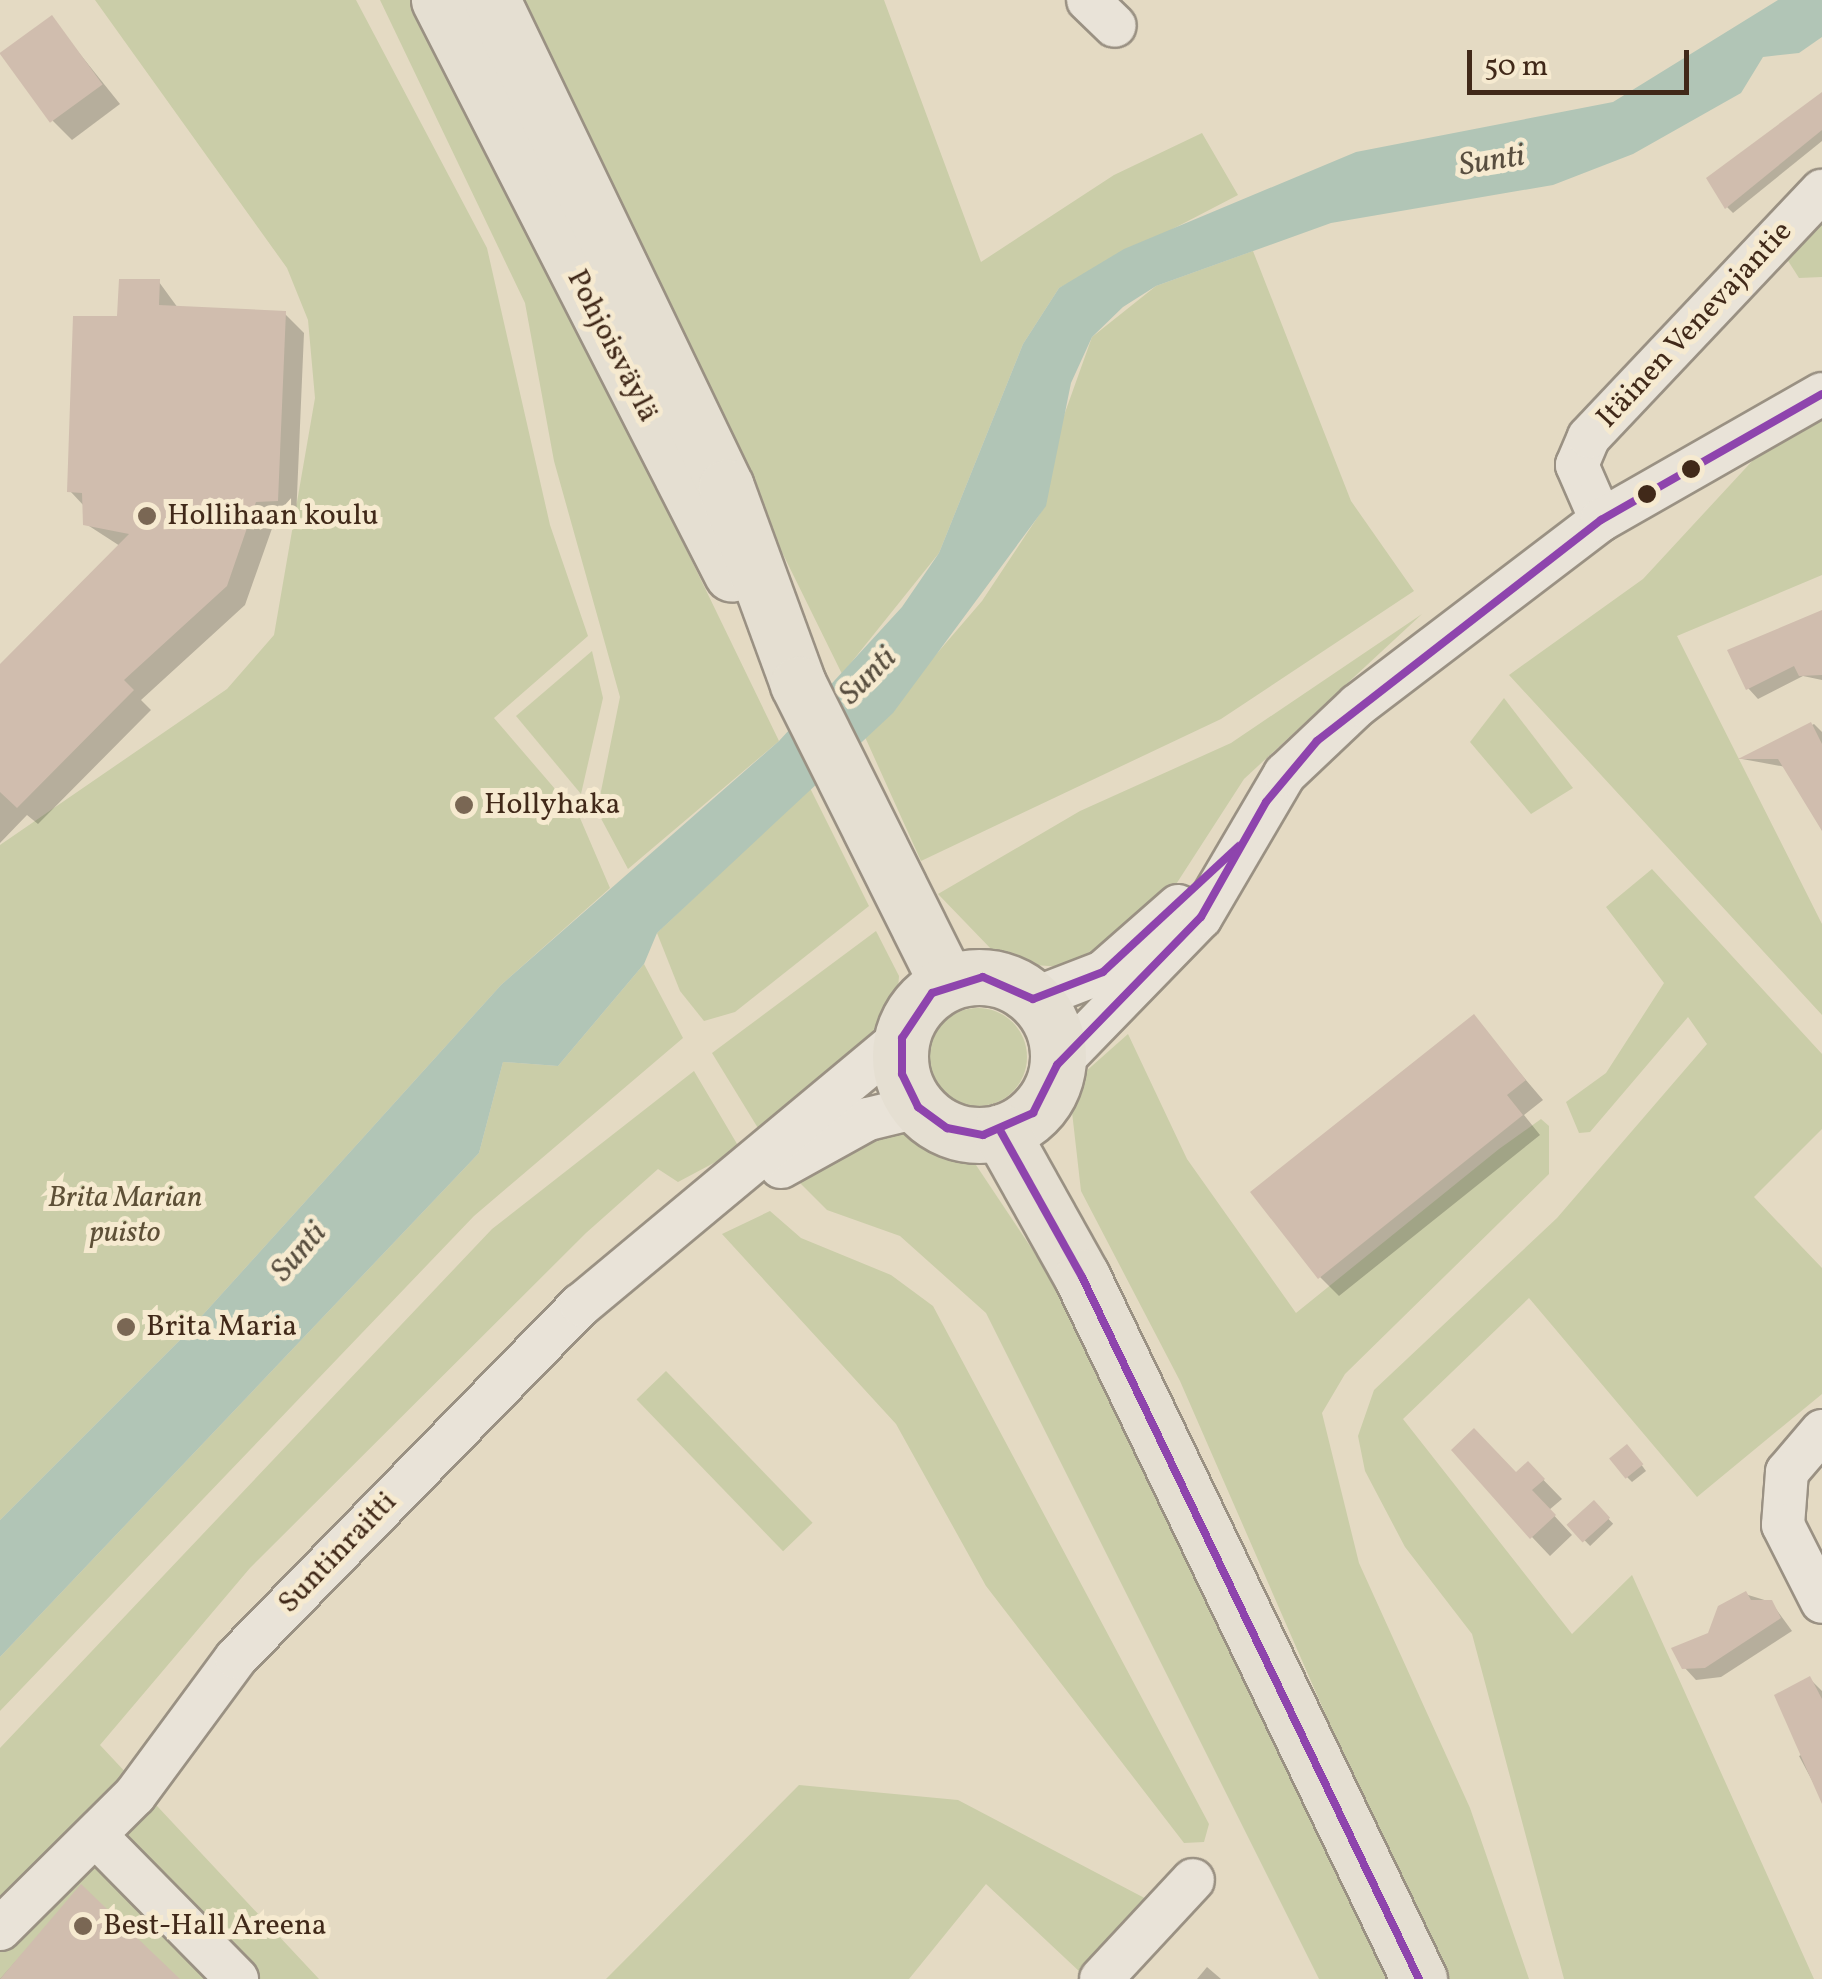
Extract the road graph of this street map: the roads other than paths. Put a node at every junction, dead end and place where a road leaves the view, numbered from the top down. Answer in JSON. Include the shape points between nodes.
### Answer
{"nodes":[{"id":1,"x":439,"y":0,"type":"edge"},
{"id":2,"x":492,"y":0,"type":"edge"},
{"id":3,"x":1822,"y":191,"type":"edge"},
{"id":4,"x":1822,"y":394,"type":"edge"},
{"id":5,"x":1601,"y":520,"type":"junction"},
{"id":6,"x":798,"y":684,"type":"junction"},
{"id":7,"x":1239,"y":846,"type":"junction"},
{"id":8,"x":947,"y":983,"type":"junction"},
{"id":9,"x":1033,"y":999,"type":"junction"},
{"id":10,"x":902,"y":1038,"type":"junction"},
{"id":11,"x":1057,"y":1065,"type":"junction"},
{"id":12,"x":918,"y":1107,"type":"junction"},
{"id":13,"x":1001,"y":1132,"type":"junction"},
{"id":14,"x":705,"y":1203,"type":"junction"},
{"id":15,"x":1822,"y":1432,"type":"edge"},
{"id":16,"x":1822,"y":1602,"type":"edge"},
{"id":17,"x":96,"y":1836,"type":"junction"},
{"id":18,"x":1193,"y":1880,"type":"dead end"},
{"id":19,"x":0,"y":1929,"type":"edge"},
{"id":20,"x":237,"y":1979,"type":"edge"},
{"id":21,"x":1101,"y":1979,"type":"edge"},
{"id":22,"x":1419,"y":1979,"type":"edge"}],
"edges":[{"from":1,"to":6,"type":"main road","name":"Pohjoisväylä","via":[[698,520]]},
{"from":2,"to":6,"type":"main road","name":"Pohjoisväylä","via":[[726,487]]},
{"from":3,"to":5,"type":"street","name":"Itäinen Venevajantie","via":[[1589,437],[1578,465]]},
{"from":4,"to":5,"type":"street"},
{"from":5,"to":7,"type":"street","via":[[1358,704],[1285,774]]},
{"from":6,"to":8,"type":"main road","name":"Pohjoisväylä"},
{"from":7,"to":9,"type":"street","via":[[1103,972]]},
{"from":7,"to":11,"type":"street","via":[[1201,917]]},
{"from":8,"to":9,"type":"main road","via":[[1001,980]]},
{"from":8,"to":10,"type":"main road","via":[[918,1005]]},
{"from":9,"to":11,"type":"main road","via":[[1053,1029]]},
{"from":10,"to":12,"type":"main road","via":[[902,1074]]},
{"from":10,"to":14,"type":"street","name":"Suntinraitti"},
{"from":11,"to":13,"type":"main road","via":[[1045,1100]]},
{"from":12,"to":13,"type":"main road","via":[[947,1128]]},
{"from":12,"to":14,"type":"street","name":"Suntinraitti","via":[[868,1119],[747,1191]]},
{"from":13,"to":22,"type":"main road","via":[[1082,1277]]},
{"from":14,"to":17,"type":"street","name":"Suntinraitti","via":[[580,1305],[236,1658]]},
{"from":15,"to":16,"type":"street","via":[[1787,1472],[1783,1525]]},
{"from":17,"to":19,"type":"street","name":"Suntinraitti"},
{"from":17,"to":20,"type":"street"},
{"from":18,"to":21,"type":"street"}]}
